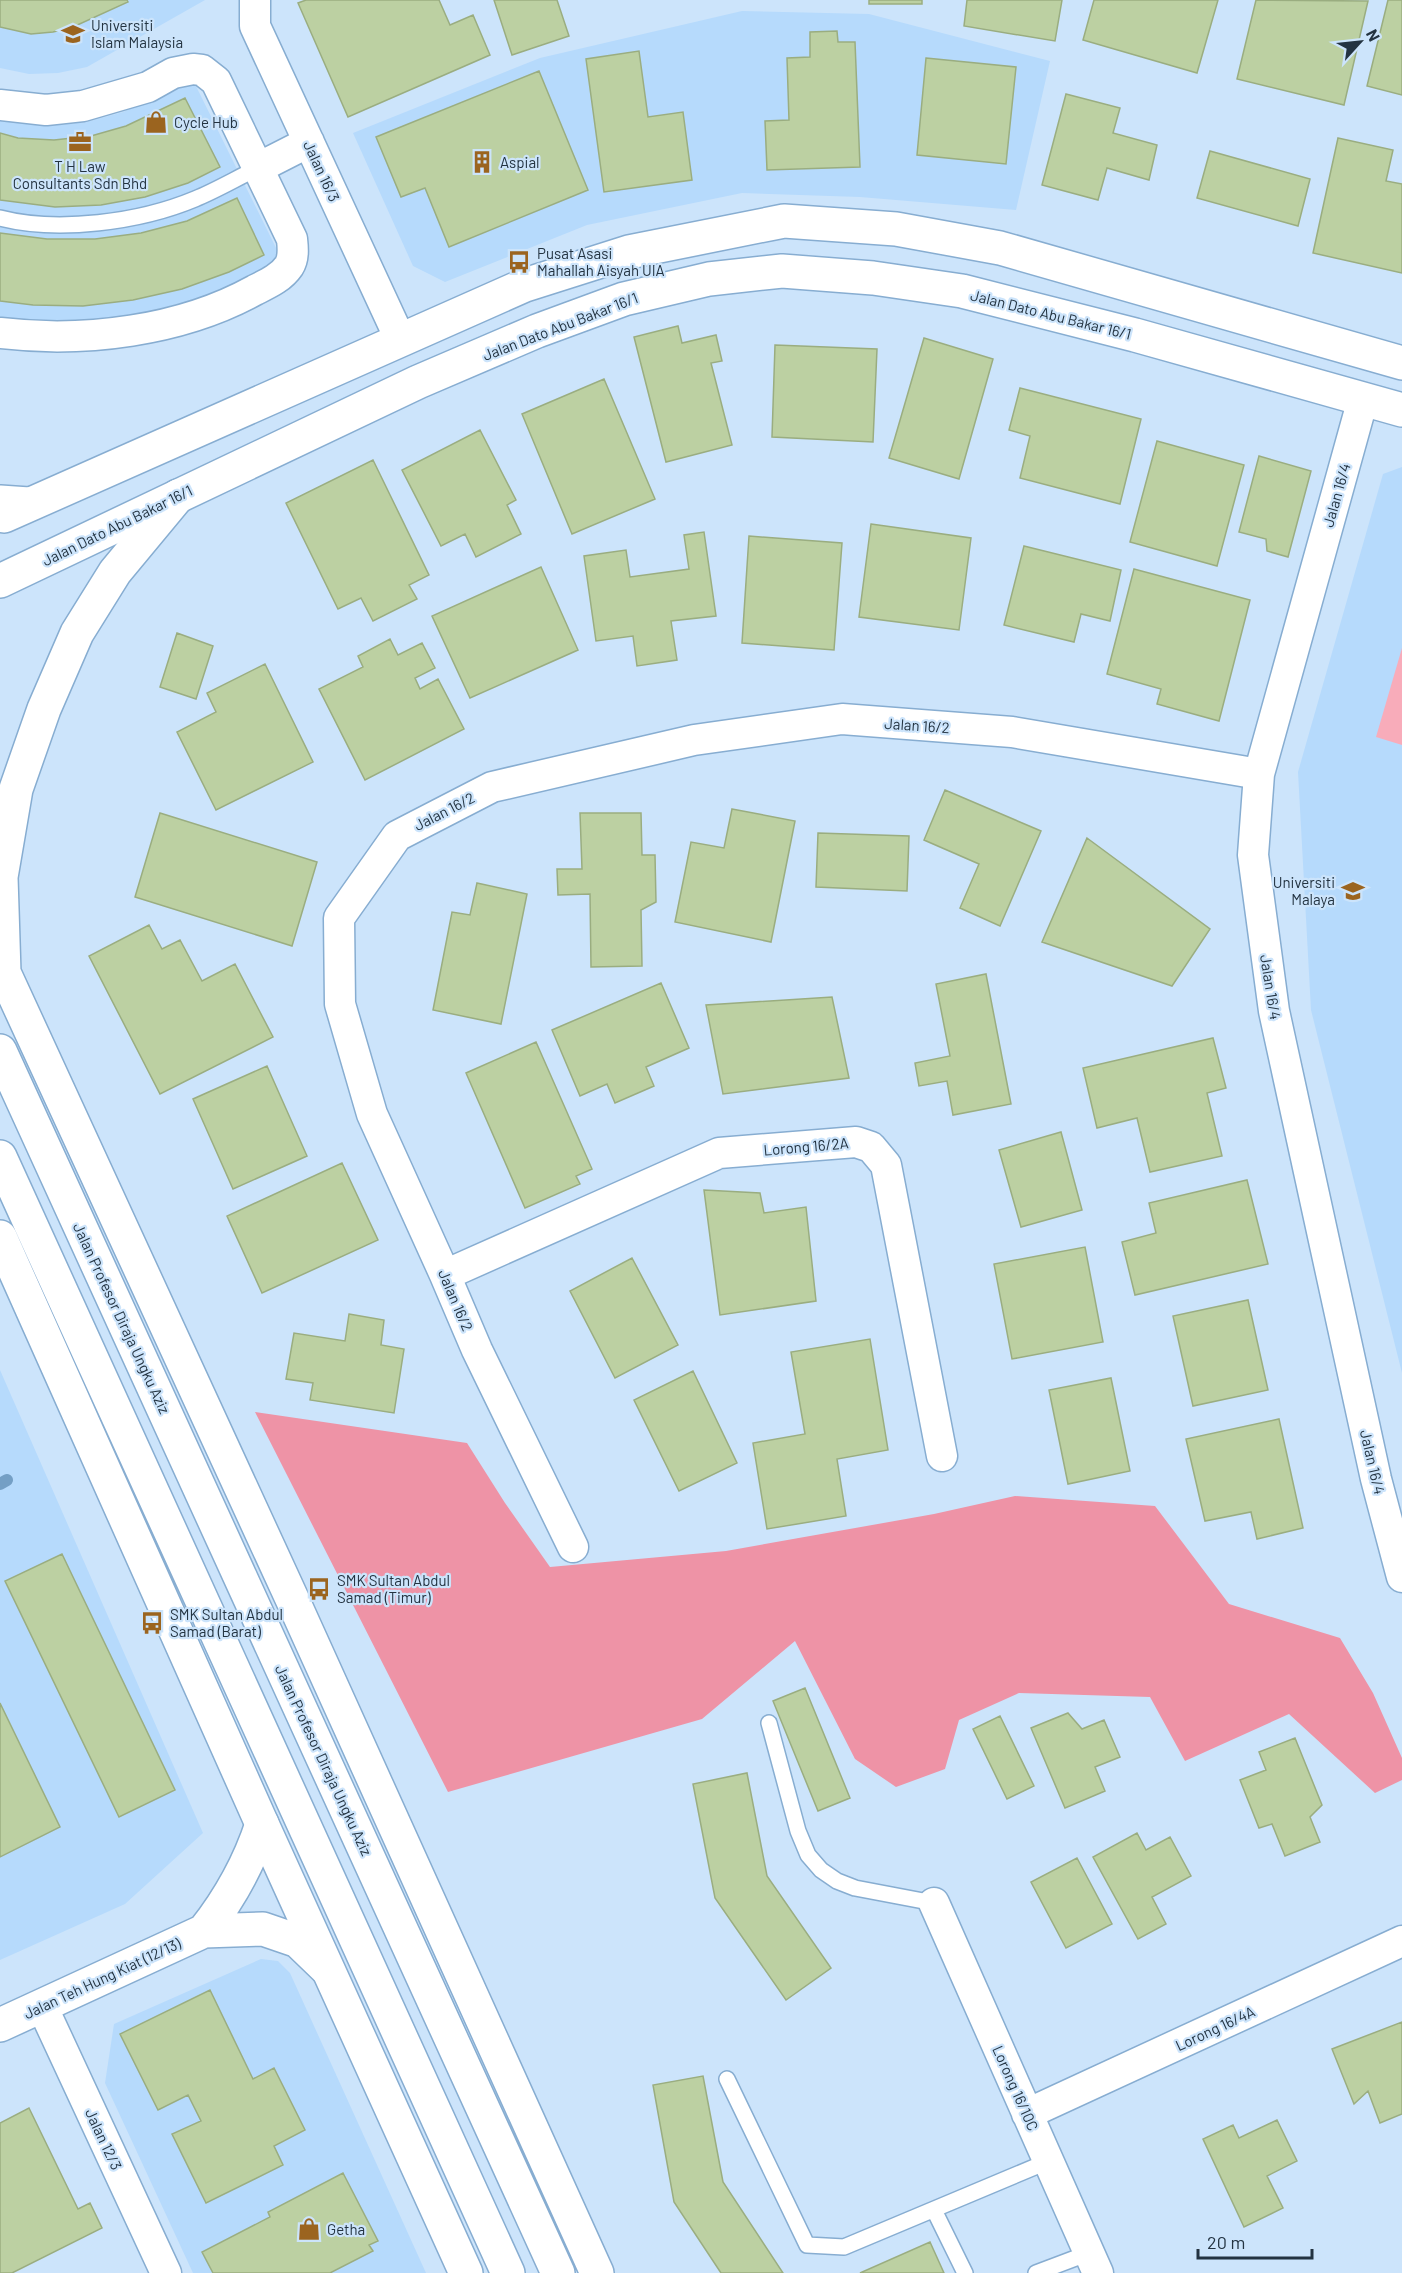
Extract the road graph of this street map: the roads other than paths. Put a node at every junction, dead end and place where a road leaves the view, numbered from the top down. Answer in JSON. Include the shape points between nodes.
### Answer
{"nodes":[{"id":1,"x":255,"y":0,"type":"edge"},
{"id":2,"x":0,"y":105,"type":"edge"},
{"id":3,"x":309,"y":142,"type":"junction"},
{"id":4,"x":258,"y":168,"type":"junction"},
{"id":5,"x":0,"y":218,"type":"edge"},
{"id":6,"x":0,"y":333,"type":"edge"},
{"id":7,"x":400,"y":339,"type":"junction"},
{"id":8,"x":1402,"y":363,"type":"edge"},
{"id":9,"x":1363,"y":399,"type":"junction"},
{"id":10,"x":1402,"y":410,"type":"edge"},
{"id":11,"x":178,"y":496,"type":"junction"},
{"id":12,"x":15,"y":503,"type":"edge"},
{"id":13,"x":0,"y":518,"type":"edge"},
{"id":14,"x":0,"y":581,"type":"edge"},
{"id":15,"x":1259,"y":774,"type":"junction"},
{"id":16,"x":2,"y":969,"type":"edge"},
{"id":17,"x":0,"y":1051,"type":"edge"},
{"id":18,"x":0,"y":1157,"type":"edge"},
{"id":19,"x":0,"y":1237,"type":"edge"},
{"id":20,"x":445,"y":1275,"type":"junction"},
{"id":21,"x":942,"y":1456,"type":"dead end"},
{"id":22,"x":573,"y":1547,"type":"dead end"},
{"id":23,"x":1402,"y":1577,"type":"edge"},
{"id":24,"x":769,"y":1723,"type":"dead end"},
{"id":25,"x":262,"y":1824,"type":"junction"},
{"id":26,"x":934,"y":1903,"type":"joint"},
{"id":27,"x":204,"y":1931,"type":"junction"},
{"id":28,"x":1402,"y":1941,"type":"edge"},
{"id":29,"x":326,"y":1968,"type":"junction"},
{"id":30,"x":42,"y":2006,"type":"junction"},
{"id":31,"x":0,"y":2025,"type":"edge"},
{"id":32,"x":727,"y":2079,"type":"dead end"},
{"id":33,"x":1027,"y":2114,"type":"junction"},
{"id":34,"x":1048,"y":2162,"type":"junction"},
{"id":35,"x":934,"y":2210,"type":"junction"},
{"id":36,"x":1093,"y":2263,"type":"edge"},
{"id":37,"x":166,"y":2273,"type":"edge"},
{"id":38,"x":466,"y":2273,"type":"edge"},
{"id":39,"x":508,"y":2273,"type":"edge"},
{"id":40,"x":558,"y":2273,"type":"edge"},
{"id":41,"x":597,"y":2273,"type":"edge"},
{"id":42,"x":965,"y":2273,"type":"edge"},
{"id":43,"x":1036,"y":2273,"type":"edge"}],
"edges":[{"from":1,"to":3,"type":"street","name":"Jalan 16/3","via":[[255,26]]},
{"from":2,"to":4,"type":"street","via":[[46,110],[83,106],[148,87],[173,73],[202,70],[216,81]]},
{"from":3,"to":4,"type":"street"},
{"from":3,"to":7,"type":"street","name":"Jalan 16/3"},
{"from":4,"to":5,"type":"lane","via":[[195,199],[151,214],[101,223],[56,224]]},
{"from":4,"to":6,"type":"street","via":[[292,239],[289,266],[276,278],[243,297],[190,317],[139,329],[31,337]]},
{"from":7,"to":8,"type":"main road","via":[[525,285],[629,252],[784,221],[896,229],[1000,248]]},
{"from":7,"to":12,"type":"main road"},
{"from":9,"to":10,"type":"main road","name":"Jalan Dato Abu Bakar 16/1"},
{"from":9,"to":11,"type":"main road","name":"Jalan Dato Abu Bakar 16/1","via":[[962,291],[873,278],[782,271],[709,279],[634,297],[548,327],[418,382]]},
{"from":9,"to":15,"type":"street","name":"Jalan 16/4"},
{"from":11,"to":14,"type":"main road","name":"Jalan Dato Abu Bakar 16/1"},
{"from":11,"to":16,"type":"main road","via":[[115,572],[77,633],[44,709],[16,789],[1,877]]},
{"from":12,"to":13,"type":"main road"},
{"from":15,"to":20,"type":"street","name":"Jalan 16/2","via":[[1012,732],[842,719],[694,740],[492,787],[397,836],[339,918],[340,1004],[372,1114]]},
{"from":15,"to":23,"type":"street","name":"Jalan 16/4","via":[[1253,855],[1274,1011],[1373,1468]]},
{"from":16,"to":41,"type":"main road"},
{"from":17,"to":40,"type":"main road","name":"Jalan Profesor Diraja Ungku Aziz"},
{"from":18,"to":39,"type":"main road"},
{"from":19,"to":25,"type":"main road"},
{"from":20,"to":21,"type":"street","name":"Lorong 16/2A","via":[[719,1153],[856,1142],[871,1147],[886,1165]]},
{"from":20,"to":22,"type":"street","name":"Jalan 16/2"},
{"from":24,"to":26,"type":"lane","via":[[798,1831],[808,1854],[821,1870],[855,1888]]},
{"from":25,"to":27,"type":"main road","name":"Jalan Teh Hung Kiat (12/13)","via":[[251,1858]]},
{"from":25,"to":29,"type":"main road"},
{"from":26,"to":33,"type":"street","name":"Lorong 16/10C"},
{"from":27,"to":29,"type":"main road","name":"Jalan Teh Hung Kiat (12/13)","via":[[263,1929],[298,1941]]},
{"from":27,"to":30,"type":"main road","name":"Jalan Teh Hung Kiat (12/13)"},
{"from":28,"to":33,"type":"street","name":"Lorong 16/4A"},
{"from":29,"to":38,"type":"main road"},
{"from":30,"to":31,"type":"main road","name":"Jalan Teh Hung Kiat (12/13)"},
{"from":30,"to":37,"type":"street","name":"Jalan 12/3"},
{"from":32,"to":35,"type":"lane","via":[[807,2246],[844,2247]]},
{"from":33,"to":34,"type":"street","name":"Lorong 16/10C"},
{"from":34,"to":35,"type":"lane"},
{"from":34,"to":36,"type":"street","name":"Lorong 16/10C"},
{"from":35,"to":42,"type":"lane"},
{"from":36,"to":43,"type":"lane"}]}
